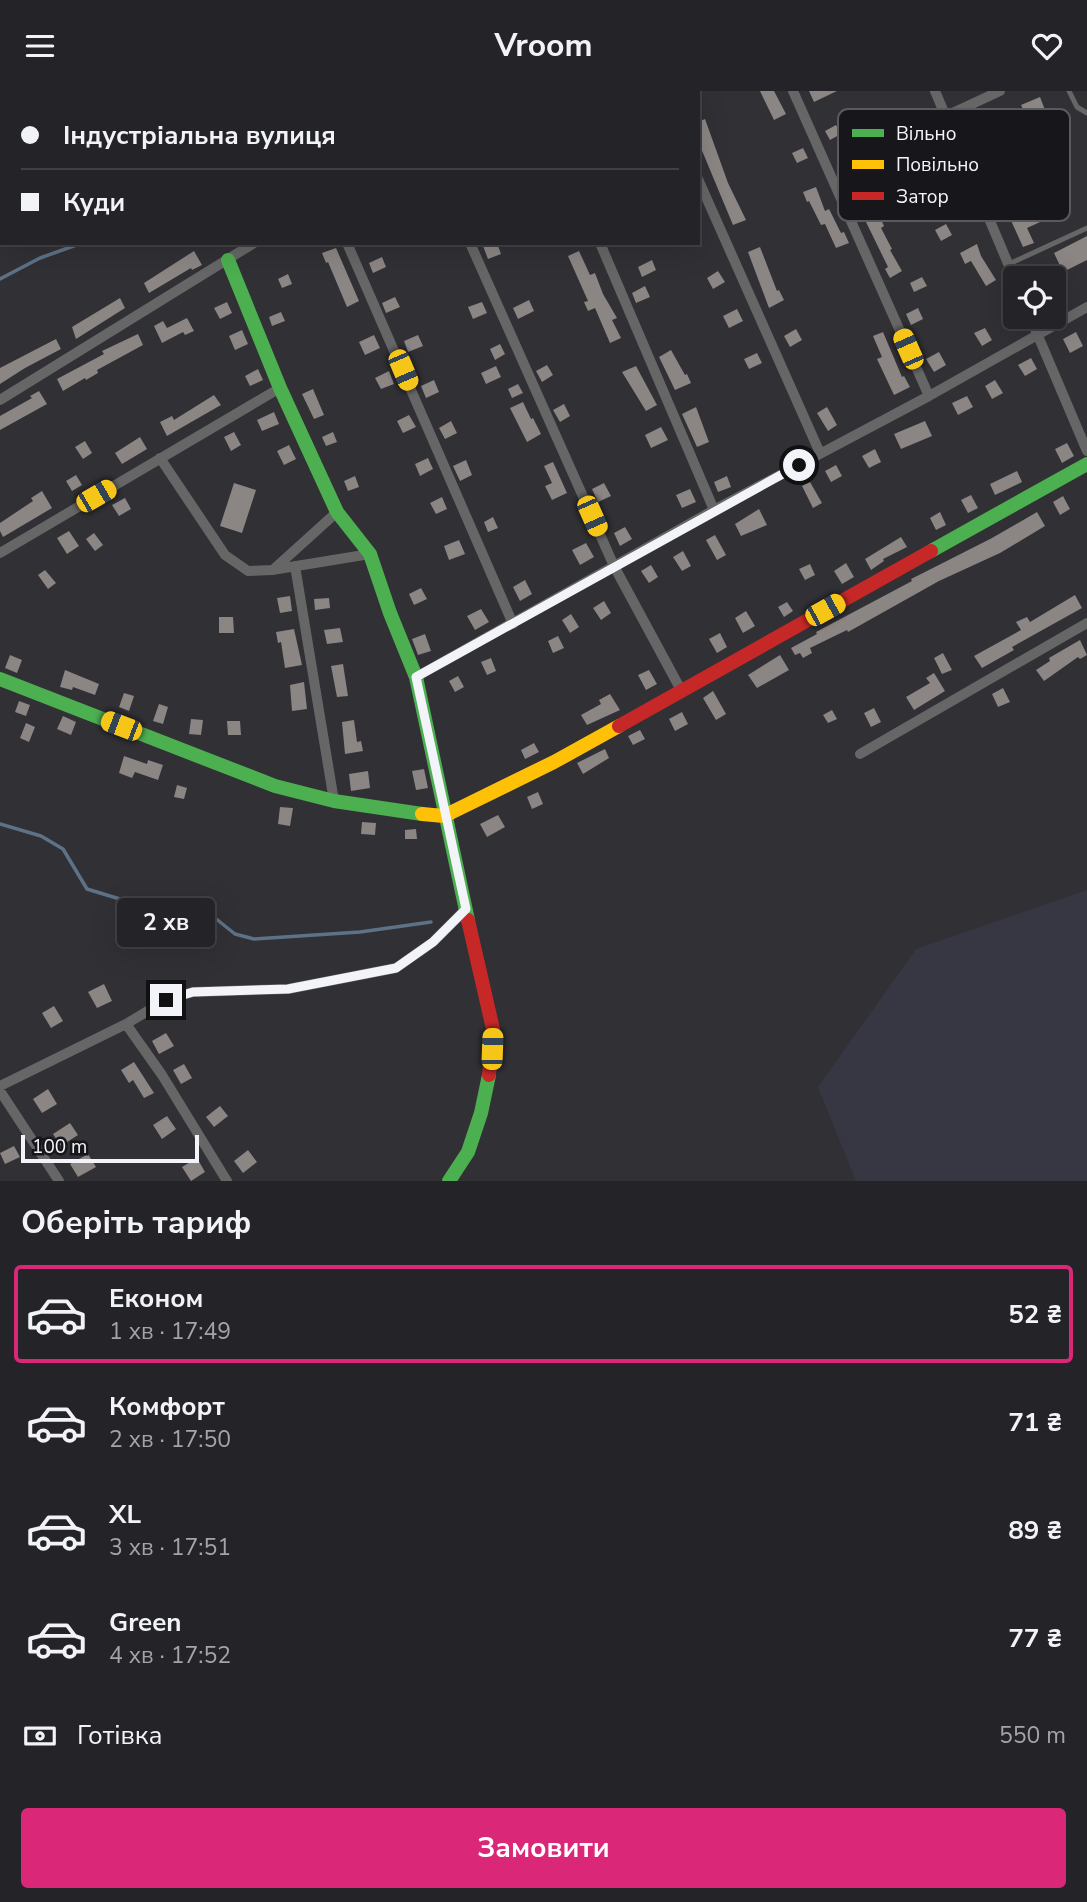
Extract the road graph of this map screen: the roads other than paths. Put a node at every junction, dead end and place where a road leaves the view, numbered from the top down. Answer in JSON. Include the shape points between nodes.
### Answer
{"nodes":[{"id":1,"x":793,"y":91,"type":"edge"},
{"id":2,"x":935,"y":91,"type":"edge"},
{"id":3,"x":1000,"y":91,"type":"edge"},
{"id":4,"x":1069,"y":91,"type":"edge"},
{"id":5,"x":943,"y":109,"type":"edge"},
{"id":6,"x":961,"y":109,"type":"edge"},
{"id":7,"x":1087,"y":113,"type":"edge"},
{"id":8,"x":700,"y":183,"type":"edge"},
{"id":9,"x":838,"y":192,"type":"edge"},
{"id":10,"x":851,"y":221,"type":"edge"},
{"id":11,"x":991,"y":221,"type":"edge"},
{"id":12,"x":1087,"y":227,"type":"edge"},
{"id":13,"x":251,"y":245,"type":"edge"},
{"id":14,"x":348,"y":245,"type":"edge"},
{"id":15,"x":471,"y":245,"type":"edge"},
{"id":16,"x":601,"y":245,"type":"edge"},
{"id":17,"x":228,"y":260,"type":"junction"},
{"id":18,"x":1009,"y":264,"type":"joint"},
{"id":19,"x":1087,"y":307,"type":"edge"},
{"id":20,"x":1036,"y":329,"type":"edge"},
{"id":21,"x":1039,"y":336,"type":"junction"},
{"id":22,"x":280,"y":388,"type":"junction"},
{"id":23,"x":929,"y":396,"type":"junction"},
{"id":24,"x":0,"y":400,"type":"edge"},
{"id":25,"x":1087,"y":451,"type":"edge"},
{"id":26,"x":820,"y":453,"type":"junction"},
{"id":27,"x":160,"y":459,"type":"junction"},
{"id":28,"x":1087,"y":464,"type":"edge"},
{"id":29,"x":714,"y":510,"type":"junction"},
{"id":30,"x":337,"y":512,"type":"junction"},
{"id":31,"x":0,"y":553,"type":"edge"},
{"id":32,"x":370,"y":554,"type":"junction"},
{"id":33,"x":295,"y":566,"type":"junction"},
{"id":34,"x":614,"y":566,"type":"junction"},
{"id":35,"x":272,"y":570,"type":"junction"},
{"id":36,"x":1087,"y":623,"type":"edge"},
{"id":37,"x":513,"y":624,"type":"junction"},
{"id":38,"x":416,"y":677,"type":"junction"},
{"id":39,"x":0,"y":679,"type":"edge"},
{"id":40,"x":681,"y":691,"type":"junction"},
{"id":41,"x":860,"y":754,"type":"dead end"},
{"id":42,"x":334,"y":800,"type":"junction"},
{"id":43,"x":444,"y":816,"type":"junction"},
{"id":44,"x":466,"y":909,"type":"junction"},
{"id":45,"x":127,"y":1024,"type":"junction"},
{"id":46,"x":0,"y":1089,"type":"edge"},
{"id":47,"x":59,"y":1181,"type":"edge"},
{"id":48,"x":227,"y":1181,"type":"edge"},
{"id":49,"x":449,"y":1181,"type":"edge"}],
"edges":[{"from":1,"to":9,"type":"street"},
{"from":2,"to":5,"type":"street"},
{"from":3,"to":6,"type":"street"},
{"from":4,"to":7,"type":"lane","via":[[1077,107]]},
{"from":8,"to":26,"type":"street"},
{"from":10,"to":23,"type":"street"},
{"from":11,"to":18,"type":"street"},
{"from":12,"to":18,"type":"lane"},
{"from":13,"to":17,"type":"street"},
{"from":14,"to":37,"type":"street"},
{"from":15,"to":34,"type":"street"},
{"from":16,"to":29,"type":"street"},
{"from":17,"to":22,"type":"street"},
{"from":17,"to":24,"type":"street"},
{"from":19,"to":21,"type":"street"},
{"from":20,"to":21,"type":"street"},
{"from":21,"to":23,"type":"street"},
{"from":21,"to":25,"type":"street"},
{"from":22,"to":27,"type":"street"},
{"from":22,"to":30,"type":"street"},
{"from":23,"to":26,"type":"street"},
{"from":26,"to":29,"type":"street"},
{"from":27,"to":31,"type":"street"},
{"from":27,"to":35,"type":"street","via":[[225,555],[248,571]]},
{"from":28,"to":40,"type":"street"},
{"from":29,"to":34,"type":"street"},
{"from":30,"to":32,"type":"street"},
{"from":30,"to":35,"type":"street"},
{"from":32,"to":33,"type":"street"},
{"from":32,"to":38,"type":"street"},
{"from":33,"to":35,"type":"street"},
{"from":33,"to":42,"type":"street"},
{"from":34,"to":37,"type":"street"},
{"from":34,"to":40,"type":"street"},
{"from":36,"to":41,"type":"street"},
{"from":37,"to":38,"type":"street"},
{"from":38,"to":43,"type":"street"},
{"from":39,"to":42,"type":"street","via":[[275,786]]},
{"from":40,"to":43,"type":"street","via":[[554,762]]},
{"from":42,"to":43,"type":"street"},
{"from":43,"to":44,"type":"street"},
{"from":44,"to":45,"type":"street","via":[[433,942],[396,968],[288,989],[193,992],[166,1000]]},
{"from":44,"to":49,"type":"street","via":[[493,1029],[491,1069],[468,1152]]},
{"from":45,"to":46,"type":"street"},
{"from":45,"to":48,"type":"street"},
{"from":46,"to":47,"type":"street"}]}
